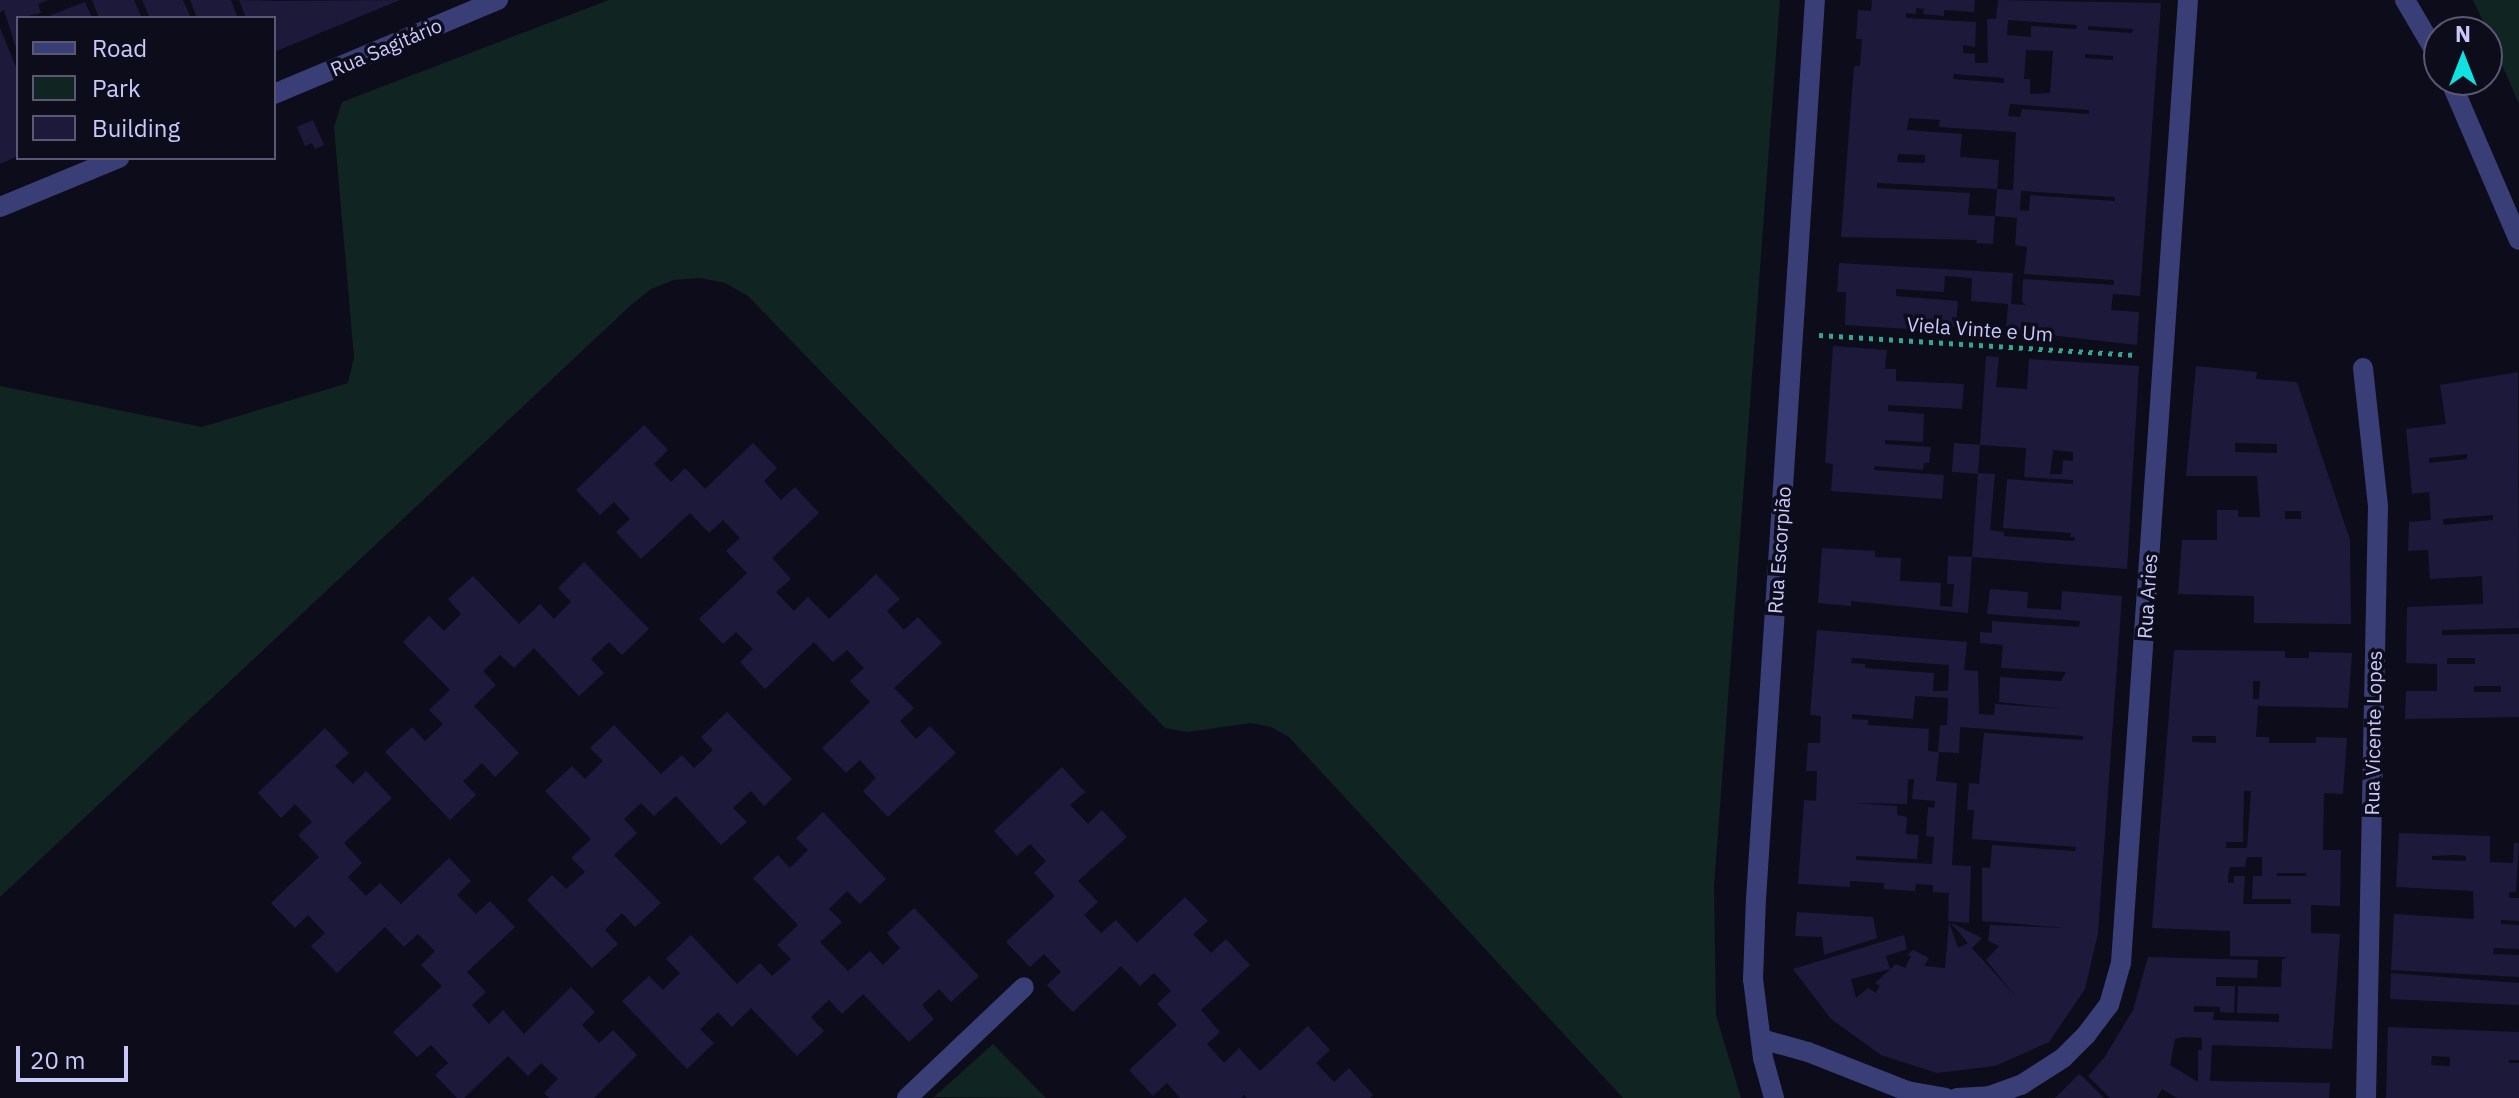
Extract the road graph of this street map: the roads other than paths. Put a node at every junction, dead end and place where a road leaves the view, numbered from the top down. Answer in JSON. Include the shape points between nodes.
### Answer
{"nodes":[{"id":1,"x":498,"y":0,"type":"edge"},
{"id":2,"x":1815,"y":0,"type":"edge"},
{"id":3,"x":2188,"y":0,"type":"edge"},
{"id":4,"x":2405,"y":0,"type":"edge"},
{"id":5,"x":467,"y":6,"type":"edge"},
{"id":6,"x":2423,"y":31,"type":"edge"},
{"id":7,"x":276,"y":93,"type":"edge"},
{"id":8,"x":2457,"y":96,"type":"edge"},
{"id":9,"x":114,"y":160,"type":"edge"},
{"id":10,"x":0,"y":207,"type":"edge"},
{"id":11,"x":2519,"y":240,"type":"edge"},
{"id":12,"x":2363,"y":368,"type":"dead end"},
{"id":13,"x":1024,"y":987,"type":"dead end"},
{"id":14,"x":1761,"y":1039,"type":"junction"},
{"id":15,"x":907,"y":1098,"type":"edge"},
{"id":16,"x":1774,"y":1098,"type":"edge"},
{"id":17,"x":1945,"y":1098,"type":"edge"},
{"id":18,"x":1957,"y":1098,"type":"edge"},
{"id":19,"x":2366,"y":1098,"type":"edge"}],
"edges":[{"from":1,"to":5,"type":"street","name":"Rua Sagitário"},
{"from":2,"to":14,"type":"street","name":"Rua Escorpião","via":[[1756,899],[1753,979]]},
{"from":3,"to":18,"type":"street","name":"Rua Aries","via":[[2121,963],[2109,1005],[2063,1058],[2021,1085],[1990,1096]]},
{"from":4,"to":6,"type":"street"},
{"from":5,"to":7,"type":"street","name":"Rua Sagitário"},
{"from":8,"to":11,"type":"street"},
{"from":9,"to":10,"type":"street"},
{"from":12,"to":19,"type":"street","name":"Rua Vicente Lopes","via":[[2378,506]]},
{"from":13,"to":15,"type":"street"},
{"from":14,"to":16,"type":"street","name":"Rua Escorpião"},
{"from":14,"to":17,"type":"street","via":[[1907,1091]]}]}
